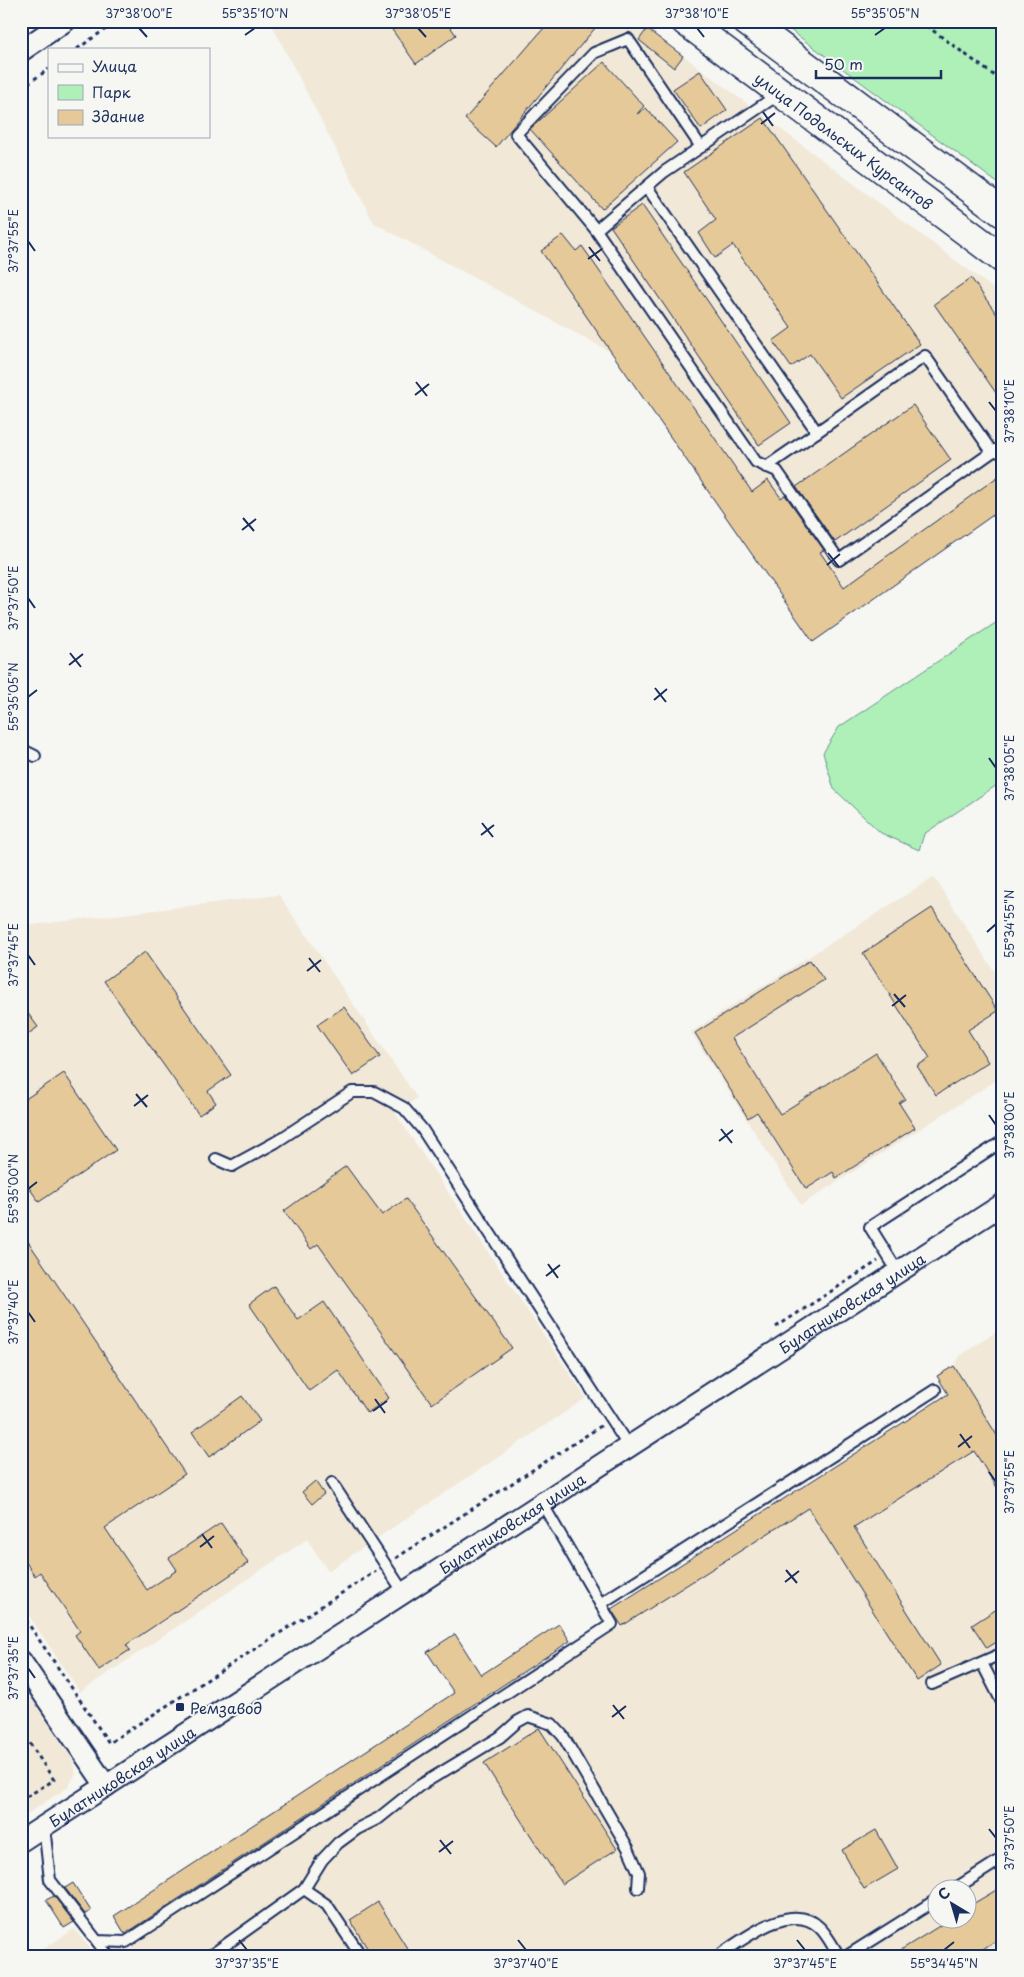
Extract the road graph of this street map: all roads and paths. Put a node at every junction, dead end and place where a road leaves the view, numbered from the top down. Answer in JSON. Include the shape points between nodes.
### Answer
{"nodes":[{"id":1,"x":65,"y":21,"type":"edge"},
{"id":2,"x":117,"y":21,"type":"edge"},
{"id":3,"x":685,"y":21,"type":"edge"},
{"id":4,"x":746,"y":21,"type":"edge"},
{"id":5,"x":920,"y":21,"type":"edge"},
{"id":6,"x":78,"y":48,"type":"edge"},
{"id":7,"x":21,"y":51,"type":"edge"},
{"id":8,"x":48,"y":70,"type":"edge"},
{"id":9,"x":1003,"y":82,"type":"edge"},
{"id":10,"x":21,"y":88,"type":"edge"},
{"id":11,"x":780,"y":93,"type":"junction"},
{"id":12,"x":702,"y":147,"type":"junction"},
{"id":13,"x":647,"y":187,"type":"junction"},
{"id":14,"x":1003,"y":213,"type":"edge"},
{"id":15,"x":596,"y":230,"type":"junction"},
{"id":16,"x":1003,"y":259,"type":"edge"},
{"id":17,"x":816,"y":432,"type":"junction"},
{"id":18,"x":998,"y":453,"type":"edge"},
{"id":19,"x":766,"y":466,"type":"junction"},
{"id":20,"x":21,"y":749,"type":"edge"},
{"id":21,"x":35,"y":756,"type":"dead end"},
{"id":22,"x":1003,"y":1141,"type":"edge"},
{"id":23,"x":216,"y":1159,"type":"dead end"},
{"id":24,"x":1003,"y":1204,"type":"edge"},
{"id":25,"x":898,"y":1272,"type":"junction"},
{"id":26,"x":936,"y":1390,"type":"dead end"},
{"id":27,"x":612,"y":1418,"type":"junction"},
{"id":28,"x":629,"y":1447,"type":"junction"},
{"id":29,"x":332,"y":1483,"type":"dead end"},
{"id":30,"x":542,"y":1503,"type":"junction"},
{"id":31,"x":385,"y":1565,"type":"junction"},
{"id":32,"x":404,"y":1593,"type":"junction"},
{"id":33,"x":600,"y":1604,"type":"junction"},
{"id":34,"x":21,"y":1613,"type":"edge"},
{"id":35,"x":1003,"y":1653,"type":"edge"},
{"id":36,"x":21,"y":1661,"type":"edge"},
{"id":37,"x":982,"y":1663,"type":"junction"},
{"id":38,"x":932,"y":1684,"type":"dead end"},
{"id":39,"x":1003,"y":1704,"type":"edge"},
{"id":40,"x":21,"y":1730,"type":"edge"},
{"id":41,"x":106,"y":1786,"type":"junction"},
{"id":42,"x":21,"y":1800,"type":"edge"},
{"id":43,"x":44,"y":1826,"type":"junction"},
{"id":44,"x":21,"y":1841,"type":"edge"},
{"id":45,"x":1003,"y":1858,"type":"edge"},
{"id":46,"x":968,"y":1880,"type":"edge"},
{"id":47,"x":638,"y":1888,"type":"dead end"},
{"id":48,"x":304,"y":1889,"type":"junction"},
{"id":49,"x":926,"y":1906,"type":"edge"},
{"id":50,"x":97,"y":1941,"type":"junction"},
{"id":51,"x":108,"y":1956,"type":"edge"},
{"id":52,"x":210,"y":1956,"type":"edge"},
{"id":53,"x":360,"y":1956,"type":"edge"},
{"id":54,"x":718,"y":1956,"type":"edge"},
{"id":55,"x":839,"y":1956,"type":"edge"},
{"id":56,"x":847,"y":1956,"type":"edge"}],
"edges":[{"from":1,"to":7,"type":"street"},
{"from":2,"to":6,"type":"path"},
{"from":3,"to":11,"type":"main road","name":"улица Подольских Курсантов"},
{"from":4,"to":14,"type":"main road"},
{"from":5,"to":9,"type":"path"},
{"from":8,"to":10,"type":"path"},
{"from":11,"to":12,"type":"lane"},
{"from":11,"to":16,"type":"main road","name":"улица Подольских Курсантов"},
{"from":12,"to":13,"type":"lane"},
{"from":12,"to":15,"type":"lane","via":[[628,39],[594,53],[516,134]]},
{"from":13,"to":15,"type":"lane"},
{"from":13,"to":17,"type":"lane"},
{"from":15,"to":19,"type":"lane","via":[[756,462]]},
{"from":17,"to":18,"type":"lane","via":[[925,356]]},
{"from":17,"to":19,"type":"lane"},
{"from":18,"to":19,"type":"lane","via":[[839,560],[777,471]]},
{"from":20,"to":21,"type":"lane"},
{"from":22,"to":25,"type":"lane","via":[[870,1227]]},
{"from":23,"to":27,"type":"lane","via":[[232,1166],[276,1142],[352,1092],[374,1092],[404,1108],[422,1130]]},
{"from":24,"to":25,"type":"street","name":"Булатниковская улица"},
{"from":25,"to":28,"type":"street","name":"Булатниковская улица"},
{"from":26,"to":33,"type":"lane"},
{"from":27,"to":28,"type":"lane"},
{"from":27,"to":31,"type":"path"},
{"from":28,"to":30,"type":"street","name":"Булатниковская улица"},
{"from":29,"to":31,"type":"lane"},
{"from":30,"to":32,"type":"street","name":"Булатниковская улица"},
{"from":30,"to":33,"type":"lane"},
{"from":31,"to":32,"type":"lane"},
{"from":31,"to":34,"type":"path","via":[[109,1743]]},
{"from":32,"to":41,"type":"street","name":"Булатниковская улица"},
{"from":33,"to":50,"type":"lane","via":[[612,1624],[126,1942]]},
{"from":35,"to":37,"type":"lane"},
{"from":36,"to":41,"type":"street"},
{"from":37,"to":38,"type":"lane"},
{"from":37,"to":39,"type":"lane"},
{"from":40,"to":42,"type":"path","via":[[54,1780]]},
{"from":41,"to":43,"type":"street","name":"Булатниковская улица"},
{"from":43,"to":44,"type":"street","name":"Булатниковская улица"},
{"from":43,"to":50,"type":"lane","via":[[50,1880]]},
{"from":45,"to":46,"type":"lane"},
{"from":47,"to":48,"type":"lane","via":[[639,1873],[628,1848],[563,1736],[552,1724],[528,1716],[338,1843],[322,1860]]},
{"from":48,"to":52,"type":"lane"},
{"from":48,"to":53,"type":"lane","via":[[327,1905]]},
{"from":49,"to":56,"type":"lane"},
{"from":50,"to":51,"type":"lane"},
{"from":54,"to":55,"type":"lane","via":[[768,1923],[801,1917],[818,1926]]}]}
